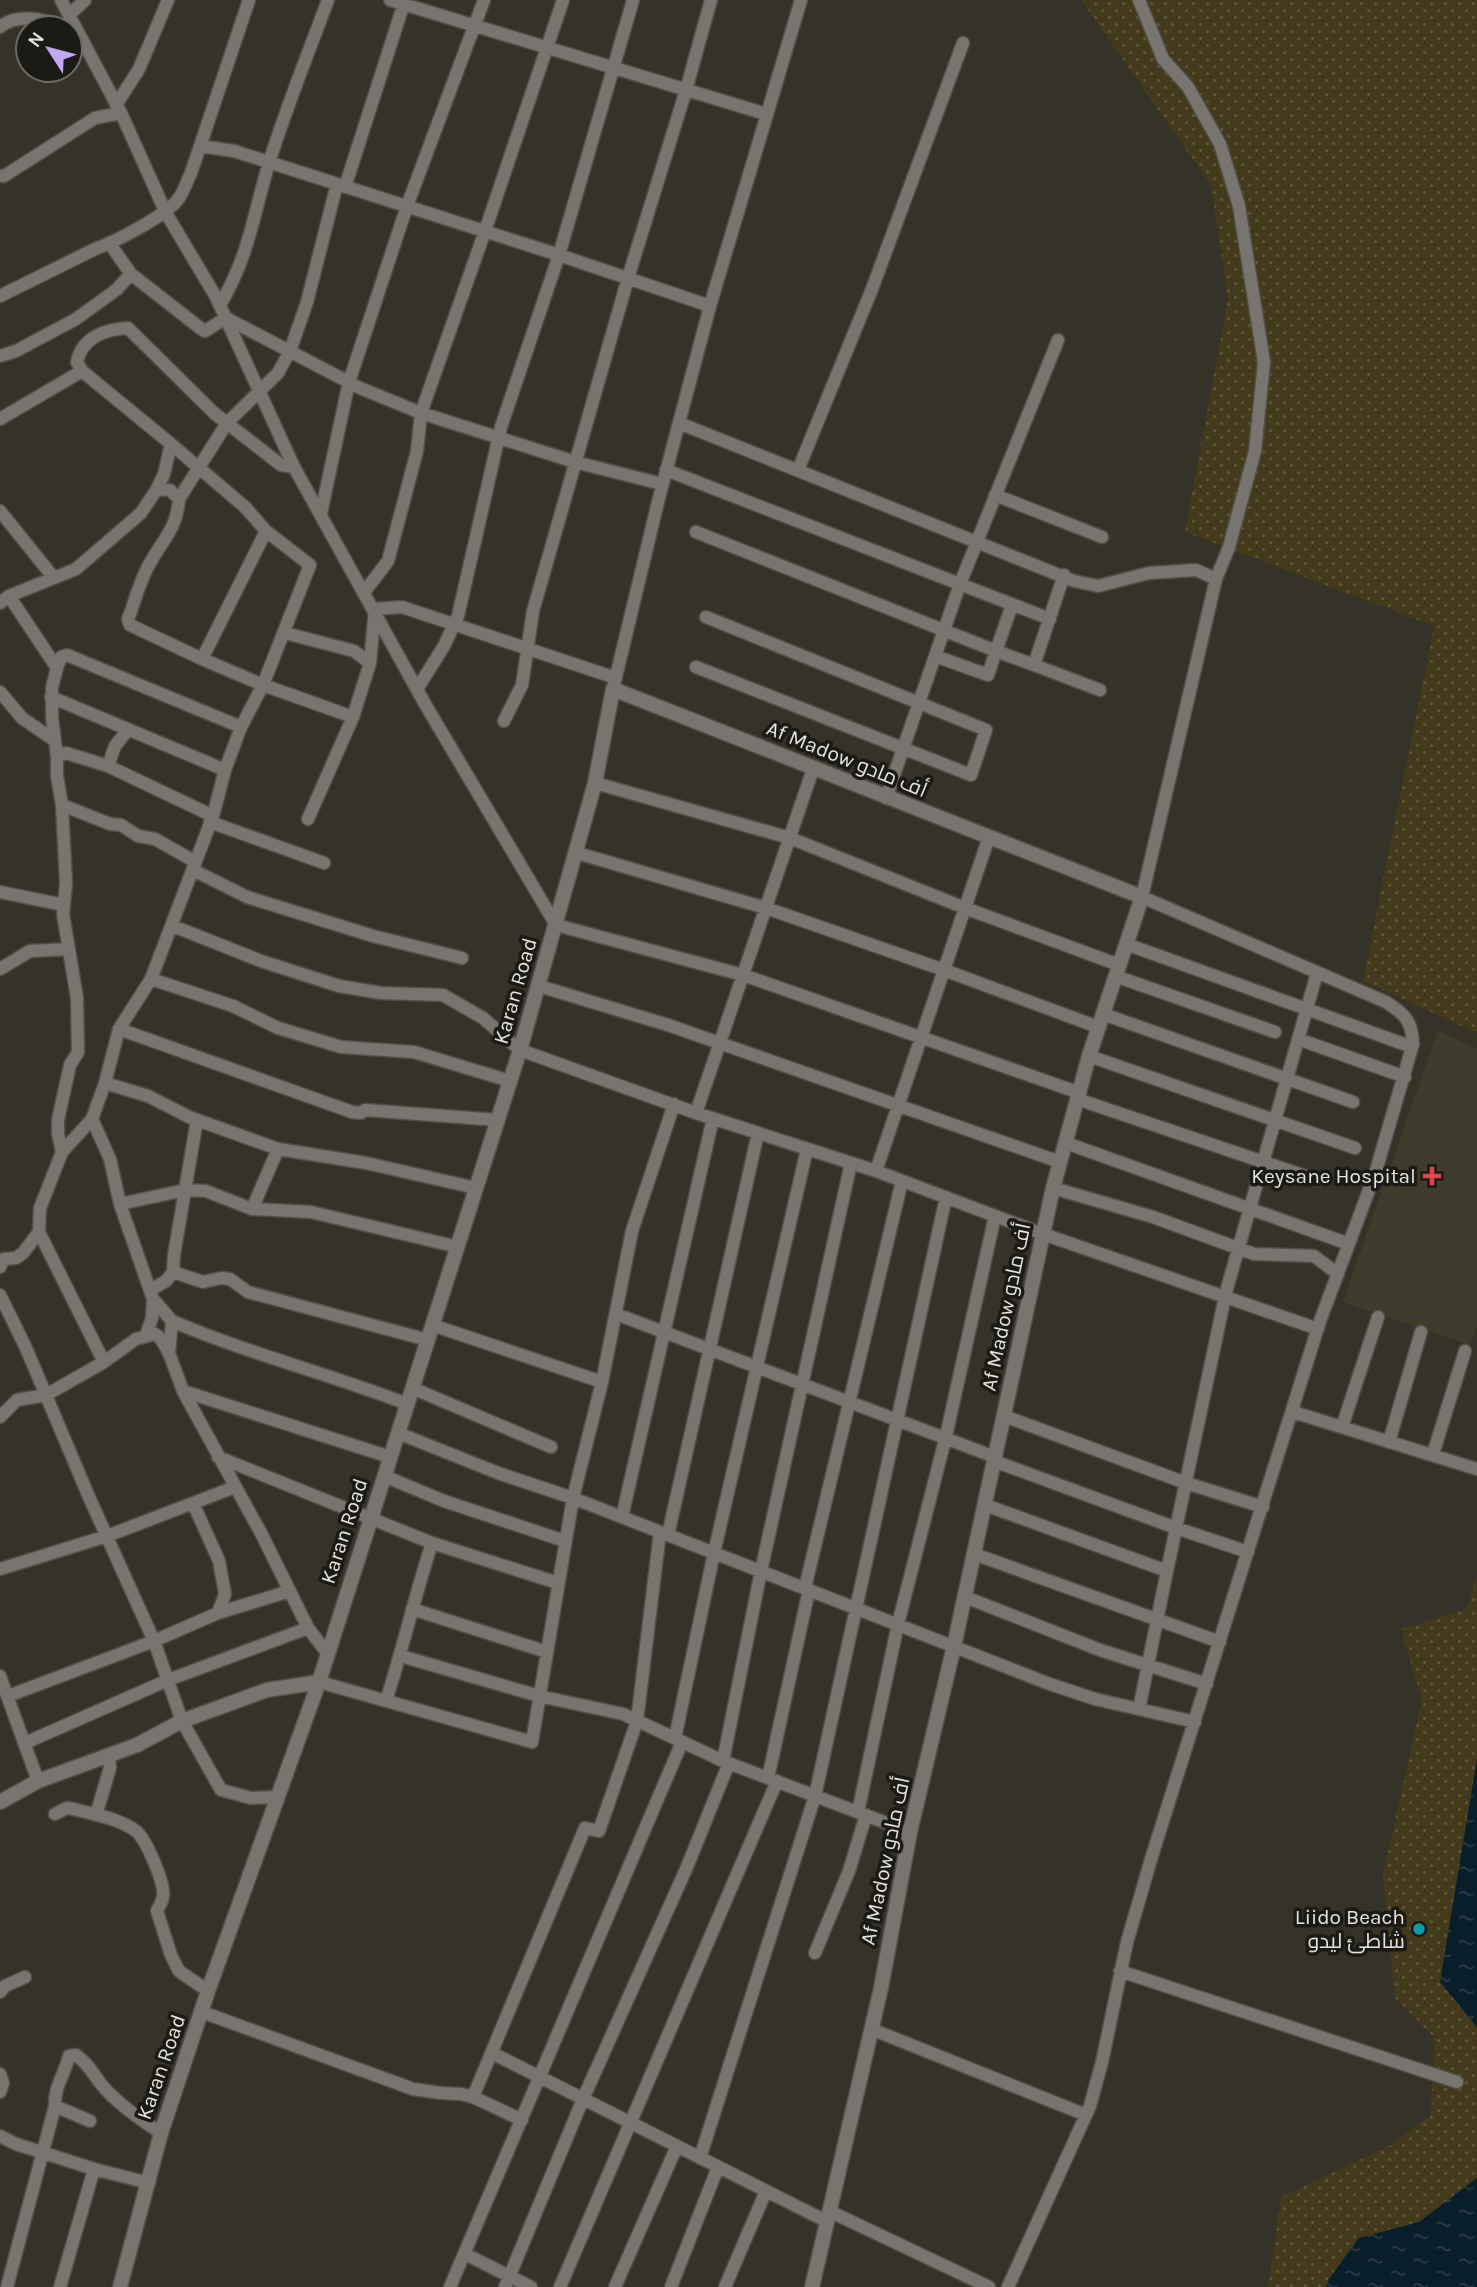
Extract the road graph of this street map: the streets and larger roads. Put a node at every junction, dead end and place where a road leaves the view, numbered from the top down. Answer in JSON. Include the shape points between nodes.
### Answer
{"nodes":[{"id":1,"x":85,"y":0,"type":"edge"},
{"id":2,"x":168,"y":0,"type":"edge"},
{"id":3,"x":249,"y":0,"type":"edge"},
{"id":4,"x":328,"y":0,"type":"edge"},
{"id":5,"x":484,"y":0,"type":"edge"},
{"id":6,"x":563,"y":0,"type":"edge"},
{"id":7,"x":633,"y":0,"type":"edge"},
{"id":8,"x":711,"y":0,"type":"edge"},
{"id":9,"x":801,"y":0,"type":"edge"},
{"id":10,"x":1139,"y":0,"type":"edge"},
{"id":11,"x":399,"y":1,"type":"edge"},
{"id":12,"x":70,"y":14,"type":"edge"},
{"id":13,"x":473,"y":25,"type":"junction"},
{"id":14,"x":963,"y":43,"type":"dead end"},
{"id":15,"x":84,"y":44,"type":"edge"},
{"id":16,"x":548,"y":48,"type":"junction"},
{"id":17,"x":613,"y":67,"type":"junction"},
{"id":18,"x":686,"y":90,"type":"junction"},
{"id":19,"x":119,"y":109,"type":"junction"},
{"id":20,"x":766,"y":114,"type":"junction"},
{"id":21,"x":200,"y":146,"type":"junction"},
{"id":22,"x":270,"y":162,"type":"junction"},
{"id":23,"x":0,"y":177,"type":"edge"},
{"id":24,"x":341,"y":185,"type":"junction"},
{"id":25,"x":407,"y":206,"type":"junction"},
{"id":26,"x":166,"y":213,"type":"junction"},
{"id":27,"x":485,"y":231,"type":"junction"},
{"id":28,"x":110,"y":244,"type":"junction"},
{"id":29,"x":559,"y":255,"type":"junction"},
{"id":30,"x":131,"y":274,"type":"junction"},
{"id":31,"x":628,"y":278,"type":"junction"},
{"id":32,"x":0,"y":296,"type":"edge"},
{"id":33,"x":220,"y":305,"type":"junction"},
{"id":34,"x":710,"y":306,"type":"junction"},
{"id":35,"x":226,"y":317,"type":"junction"},
{"id":36,"x":76,"y":319,"type":"junction"},
{"id":37,"x":91,"y":339,"type":"junction"},
{"id":38,"x":1058,"y":341,"type":"dead end"},
{"id":39,"x":290,"y":351,"type":"junction"},
{"id":40,"x":0,"y":356,"type":"edge"},
{"id":41,"x":82,"y":371,"type":"junction"},
{"id":42,"x":348,"y":382,"type":"junction"},
{"id":43,"x":260,"y":392,"type":"junction"},
{"id":44,"x":421,"y":413,"type":"junction"},
{"id":45,"x":0,"y":419,"type":"edge"},
{"id":46,"x":679,"y":423,"type":"junction"},
{"id":47,"x":228,"y":424,"type":"junction"},
{"id":48,"x":499,"y":439,"type":"junction"},
{"id":49,"x":171,"y":444,"type":"junction"},
{"id":50,"x":575,"y":462,"type":"junction"},
{"id":51,"x":295,"y":467,"type":"junction"},
{"id":52,"x":199,"y":468,"type":"junction"},
{"id":53,"x":666,"y":470,"type":"junction"},
{"id":54,"x":799,"y":471,"type":"junction"},
{"id":55,"x":662,"y":484,"type":"junction"},
{"id":56,"x":157,"y":489,"type":"junction"},
{"id":57,"x":995,"y":495,"type":"junction"},
{"id":58,"x":179,"y":499,"type":"junction"},
{"id":59,"x":0,"y":511,"type":"edge"},
{"id":60,"x":321,"y":513,"type":"junction"},
{"id":61,"x":266,"y":531,"type":"junction"},
{"id":62,"x":696,"y":532,"type":"dead end"},
{"id":63,"x":1102,"y":537,"type":"dead end"},
{"id":64,"x":976,"y":541,"type":"junction"},
{"id":65,"x":1064,"y":575,"type":"junction"},
{"id":66,"x":54,"y":578,"type":"junction"},
{"id":67,"x":1216,"y":579,"type":"junction"},
{"id":68,"x":960,"y":584,"type":"junction"},
{"id":69,"x":365,"y":591,"type":"junction"},
{"id":70,"x":4,"y":600,"type":"edge"},
{"id":71,"x":1012,"y":605,"type":"junction"},
{"id":72,"x":374,"y":609,"type":"junction"},
{"id":73,"x":706,"y":617,"type":"dead end"},
{"id":74,"x":1050,"y":619,"type":"junction"},
{"id":75,"x":454,"y":626,"type":"junction"},
{"id":76,"x":944,"y":631,"type":"junction"},
{"id":77,"x":285,"y":633,"type":"junction"},
{"id":78,"x":527,"y":649,"type":"junction"},
{"id":79,"x":996,"y":651,"type":"junction"},
{"id":80,"x":935,"y":656,"type":"junction"},
{"id":81,"x":202,"y":659,"type":"junction"},
{"id":82,"x":370,"y":663,"type":"junction"},
{"id":83,"x":1034,"y":665,"type":"junction"},
{"id":84,"x":696,"y":667,"type":"dead end"},
{"id":85,"x":57,"y":668,"type":"junction"},
{"id":86,"x":614,"y":683,"type":"junction"},
{"id":87,"x":263,"y":685,"type":"junction"},
{"id":88,"x":417,"y":689,"type":"junction"},
{"id":89,"x":1100,"y":690,"type":"dead end"},
{"id":90,"x":0,"y":692,"type":"edge"},
{"id":91,"x":51,"y":698,"type":"junction"},
{"id":92,"x":919,"y":702,"type":"junction"},
{"id":93,"x":353,"y":717,"type":"junction"},
{"id":94,"x":504,"y":721,"type":"dead end"},
{"id":95,"x":241,"y":727,"type":"junction"},
{"id":96,"x":127,"y":731,"type":"junction"},
{"id":97,"x":54,"y":740,"type":"junction"},
{"id":98,"x":903,"y":748,"type":"junction"},
{"id":99,"x":57,"y":757,"type":"junction"},
{"id":100,"x":108,"y":766,"type":"junction"},
{"id":101,"x":813,"y":769,"type":"junction"},
{"id":102,"x":225,"y":770,"type":"junction"},
{"id":103,"x":595,"y":783,"type":"junction"},
{"id":104,"x":886,"y":797,"type":"junction"},
{"id":105,"x":62,"y":805,"type":"junction"},
{"id":106,"x":212,"y":819,"type":"junction"},
{"id":107,"x":308,"y":819,"type":"dead end"},
{"id":108,"x":989,"y":837,"type":"junction"},
{"id":109,"x":790,"y":838,"type":"junction"},
{"id":110,"x":577,"y":853,"type":"junction"},
{"id":111,"x":324,"y":863,"type":"dead end"},
{"id":112,"x":194,"y":866,"type":"junction"},
{"id":113,"x":0,"y":892,"type":"edge"},
{"id":114,"x":1142,"y":897,"type":"junction"},
{"id":115,"x":64,"y":905,"type":"junction"},
{"id":116,"x":766,"y":908,"type":"junction"},
{"id":117,"x":965,"y":908,"type":"junction"},
{"id":118,"x":556,"y":925,"type":"junction"},
{"id":119,"x":173,"y":926,"type":"junction"},
{"id":120,"x":1126,"y":944,"type":"junction"},
{"id":121,"x":69,"y":949,"type":"junction"},
{"id":122,"x":462,"y":958,"type":"dead end"},
{"id":123,"x":0,"y":969,"type":"edge"},
{"id":124,"x":944,"y":970,"type":"junction"},
{"id":125,"x":1117,"y":971,"type":"junction"},
{"id":126,"x":1317,"y":973,"type":"junction"},
{"id":127,"x":743,"y":975,"type":"junction"},
{"id":128,"x":151,"y":979,"type":"junction"},
{"id":129,"x":538,"y":986,"type":"junction"},
{"id":130,"x":1307,"y":1009,"type":"junction"},
{"id":131,"x":1101,"y":1021,"type":"junction"},
{"id":132,"x":119,"y":1029,"type":"junction"},
{"id":133,"x":1275,"y":1032,"type":"dead end"},
{"id":134,"x":922,"y":1037,"type":"junction"},
{"id":135,"x":1298,"y":1039,"type":"junction"},
{"id":136,"x":720,"y":1044,"type":"junction"},
{"id":137,"x":1412,"y":1046,"type":"junction"},
{"id":138,"x":520,"y":1051,"type":"junction"},
{"id":139,"x":1089,"y":1056,"type":"junction"},
{"id":140,"x":1405,"y":1077,"type":"junction"},
{"id":141,"x":1286,"y":1078,"type":"junction"},
{"id":142,"x":510,"y":1081,"type":"junction"},
{"id":143,"x":105,"y":1083,"type":"junction"},
{"id":144,"x":1078,"y":1096,"type":"junction"},
{"id":145,"x":1353,"y":1102,"type":"dead end"},
{"id":146,"x":674,"y":1104,"type":"junction"},
{"id":147,"x":898,"y":1106,"type":"junction"},
{"id":148,"x":696,"y":1112,"type":"junction"},
{"id":149,"x":713,"y":1118,"type":"junction"},
{"id":150,"x":92,"y":1119,"type":"junction"},
{"id":151,"x":197,"y":1120,"type":"junction"},
{"id":152,"x":498,"y":1120,"type":"junction"},
{"id":153,"x":1274,"y":1121,"type":"junction"},
{"id":154,"x":758,"y":1133,"type":"junction"},
{"id":155,"x":1066,"y":1143,"type":"junction"},
{"id":156,"x":1354,"y":1148,"type":"dead end"},
{"id":157,"x":278,"y":1149,"type":"junction"},
{"id":158,"x":807,"y":1149,"type":"junction"},
{"id":159,"x":62,"y":1152,"type":"junction"},
{"id":160,"x":1060,"y":1162,"type":"junction"},
{"id":161,"x":851,"y":1163,"type":"junction"},
{"id":162,"x":1262,"y":1163,"type":"junction"},
{"id":163,"x":876,"y":1171,"type":"junction"},
{"id":164,"x":1317,"y":1180,"type":"dead end"},
{"id":165,"x":902,"y":1181,"type":"junction"},
{"id":166,"x":476,"y":1188,"type":"junction"},
{"id":167,"x":1053,"y":1188,"type":"junction"},
{"id":168,"x":185,"y":1190,"type":"junction"},
{"id":169,"x":946,"y":1197,"type":"junction"},
{"id":170,"x":120,"y":1204,"type":"junction"},
{"id":171,"x":1250,"y":1207,"type":"junction"},
{"id":172,"x":253,"y":1209,"type":"junction"},
{"id":173,"x":995,"y":1216,"type":"junction"},
{"id":174,"x":39,"y":1232,"type":"junction"},
{"id":175,"x":1043,"y":1234,"type":"junction"},
{"id":176,"x":1349,"y":1244,"type":"junction"},
{"id":177,"x":457,"y":1247,"type":"junction"},
{"id":178,"x":1238,"y":1250,"type":"junction"},
{"id":179,"x":2,"y":1262,"type":"edge"},
{"id":180,"x":173,"y":1272,"type":"junction"},
{"id":181,"x":1338,"y":1274,"type":"junction"},
{"id":182,"x":152,"y":1294,"type":"junction"},
{"id":183,"x":0,"y":1295,"type":"edge"},
{"id":184,"x":1225,"y":1297,"type":"junction"},
{"id":185,"x":616,"y":1314,"type":"junction"},
{"id":186,"x":1378,"y":1317,"type":"dead end"},
{"id":187,"x":173,"y":1321,"type":"junction"},
{"id":188,"x":1318,"y":1329,"type":"junction"},
{"id":189,"x":430,"y":1332,"type":"junction"},
{"id":190,"x":664,"y":1332,"type":"junction"},
{"id":191,"x":1421,"y":1332,"type":"dead end"},
{"id":192,"x":146,"y":1335,"type":"junction"},
{"id":193,"x":709,"y":1349,"type":"junction"},
{"id":194,"x":1465,"y":1351,"type":"dead end"},
{"id":195,"x":169,"y":1353,"type":"junction"},
{"id":196,"x":104,"y":1362,"type":"junction"},
{"id":197,"x":757,"y":1367,"type":"junction"},
{"id":198,"x":602,"y":1382,"type":"junction"},
{"id":199,"x":803,"y":1384,"type":"junction"},
{"id":200,"x":412,"y":1388,"type":"junction"},
{"id":201,"x":183,"y":1391,"type":"junction"},
{"id":202,"x":46,"y":1395,"type":"junction"},
{"id":203,"x":849,"y":1402,"type":"junction"},
{"id":204,"x":407,"y":1404,"type":"junction"},
{"id":205,"x":1293,"y":1412,"type":"junction"},
{"id":206,"x":1004,"y":1416,"type":"junction"},
{"id":207,"x":0,"y":1417,"type":"edge"},
{"id":208,"x":897,"y":1420,"type":"junction"},
{"id":209,"x":1342,"y":1427,"type":"junction"},
{"id":210,"x":398,"y":1433,"type":"junction"},
{"id":211,"x":946,"y":1438,"type":"junction"},
{"id":212,"x":1389,"y":1442,"type":"junction"},
{"id":213,"x":551,"y":1447,"type":"dead end"},
{"id":214,"x":1433,"y":1454,"type":"junction"},
{"id":215,"x":218,"y":1457,"type":"junction"},
{"id":216,"x":390,"y":1457,"type":"junction"},
{"id":217,"x":995,"y":1459,"type":"junction"},
{"id":218,"x":1477,"y":1468,"type":"edge"},
{"id":219,"x":384,"y":1476,"type":"junction"},
{"id":220,"x":1186,"y":1483,"type":"junction"},
{"id":221,"x":235,"y":1487,"type":"junction"},
{"id":222,"x":573,"y":1498,"type":"junction"},
{"id":223,"x":193,"y":1503,"type":"junction"},
{"id":224,"x":985,"y":1505,"type":"junction"},
{"id":225,"x":1263,"y":1507,"type":"junction"},
{"id":226,"x":622,"y":1517,"type":"junction"},
{"id":227,"x":369,"y":1519,"type":"junction"},
{"id":228,"x":1176,"y":1528,"type":"junction"},
{"id":229,"x":664,"y":1534,"type":"junction"},
{"id":230,"x":107,"y":1536,"type":"junction"},
{"id":231,"x":565,"y":1541,"type":"junction"},
{"id":232,"x":432,"y":1543,"type":"junction"},
{"id":233,"x":1248,"y":1552,"type":"junction"},
{"id":234,"x":714,"y":1553,"type":"junction"},
{"id":235,"x":974,"y":1553,"type":"junction"},
{"id":236,"x":0,"y":1569,"type":"edge"},
{"id":237,"x":761,"y":1571,"type":"junction"},
{"id":238,"x":1167,"y":1572,"type":"junction"},
{"id":239,"x":558,"y":1583,"type":"junction"},
{"id":240,"x":807,"y":1589,"type":"junction"},
{"id":241,"x":290,"y":1591,"type":"junction"},
{"id":242,"x":965,"y":1597,"type":"junction"},
{"id":243,"x":855,"y":1608,"type":"junction"},
{"id":244,"x":412,"y":1609,"type":"junction"},
{"id":245,"x":218,"y":1613,"type":"junction"},
{"id":246,"x":1157,"y":1620,"type":"junction"},
{"id":247,"x":898,"y":1625,"type":"junction"},
{"id":248,"x":308,"y":1628,"type":"junction"},
{"id":249,"x":153,"y":1641,"type":"junction"},
{"id":250,"x":1220,"y":1643,"type":"junction"},
{"id":251,"x":954,"y":1646,"type":"junction"},
{"id":252,"x":547,"y":1652,"type":"junction"},
{"id":253,"x":328,"y":1654,"type":"junction"},
{"id":254,"x":401,"y":1656,"type":"junction"},
{"id":255,"x":1148,"y":1665,"type":"junction"},
{"id":256,"x":0,"y":1676,"type":"edge"},
{"id":257,"x":168,"y":1680,"type":"junction"},
{"id":258,"x":319,"y":1682,"type":"junction"},
{"id":259,"x":1207,"y":1684,"type":"junction"},
{"id":260,"x":8,"y":1696,"type":"junction"},
{"id":261,"x":539,"y":1696,"type":"junction"},
{"id":262,"x":386,"y":1700,"type":"junction"},
{"id":263,"x":1139,"y":1709,"type":"junction"},
{"id":264,"x":182,"y":1721,"type":"junction"},
{"id":265,"x":637,"y":1721,"type":"junction"},
{"id":266,"x":1195,"y":1722,"type":"junction"},
{"id":267,"x":679,"y":1740,"type":"junction"},
{"id":268,"x":25,"y":1743,"type":"junction"},
{"id":269,"x":110,"y":1756,"type":"junction"},
{"id":270,"x":726,"y":1762,"type":"junction"},
{"id":271,"x":773,"y":1780,"type":"junction"},
{"id":272,"x":37,"y":1781,"type":"junction"},
{"id":273,"x":815,"y":1796,"type":"junction"},
{"id":274,"x":276,"y":1797,"type":"junction"},
{"id":275,"x":0,"y":1802,"type":"edge"},
{"id":276,"x":55,"y":1814,"type":"dead end"},
{"id":277,"x":862,"y":1814,"type":"junction"},
{"id":278,"x":96,"y":1815,"type":"junction"},
{"id":279,"x":910,"y":1832,"type":"junction"},
{"id":280,"x":815,"y":1954,"type":"dead end"},
{"id":281,"x":1120,"y":1971,"type":"junction"},
{"id":282,"x":25,"y":1977,"type":"dead end"},
{"id":283,"x":208,"y":1991,"type":"junction"},
{"id":284,"x":0,"y":1992,"type":"edge"},
{"id":285,"x":202,"y":2012,"type":"junction"},
{"id":286,"x":871,"y":2029,"type":"junction"},
{"id":287,"x":492,"y":2053,"type":"junction"},
{"id":288,"x":0,"y":2074,"type":"edge"},
{"id":289,"x":540,"y":2077,"type":"junction"},
{"id":290,"x":1457,"y":2082,"type":"dead end"},
{"id":291,"x":0,"y":2092,"type":"edge"},
{"id":292,"x":473,"y":2097,"type":"junction"},
{"id":293,"x":583,"y":2099,"type":"junction"},
{"id":294,"x":55,"y":2106,"type":"junction"},
{"id":295,"x":1086,"y":2115,"type":"junction"},
{"id":296,"x":522,"y":2120,"type":"junction"},
{"id":297,"x":90,"y":2121,"type":"dead end"},
{"id":298,"x":630,"y":2123,"type":"junction"},
{"id":299,"x":161,"y":2133,"type":"junction"},
{"id":300,"x":0,"y":2136,"type":"edge"},
{"id":301,"x":677,"y":2146,"type":"junction"},
{"id":302,"x":41,"y":2152,"type":"junction"},
{"id":303,"x":700,"y":2158,"type":"junction"},
{"id":304,"x":718,"y":2167,"type":"junction"},
{"id":305,"x":94,"y":2169,"type":"junction"},
{"id":306,"x":149,"y":2183,"type":"junction"},
{"id":307,"x":766,"y":2191,"type":"junction"},
{"id":308,"x":828,"y":2216,"type":"junction"},
{"id":309,"x":464,"y":2254,"type":"junction"},
{"id":310,"x":507,"y":2282,"type":"edge"},
{"id":311,"x":7,"y":2287,"type":"edge"},
{"id":312,"x":60,"y":2287,"type":"edge"},
{"id":313,"x":120,"y":2287,"type":"edge"},
{"id":314,"x":450,"y":2287,"type":"edge"},
{"id":315,"x":531,"y":2287,"type":"edge"},
{"id":316,"x":560,"y":2287,"type":"edge"},
{"id":317,"x":615,"y":2287,"type":"edge"},
{"id":318,"x":671,"y":2287,"type":"edge"},
{"id":319,"x":725,"y":2287,"type":"edge"},
{"id":320,"x":812,"y":2287,"type":"edge"},
{"id":321,"x":989,"y":2287,"type":"edge"},
{"id":322,"x":1007,"y":2287,"type":"edge"}],
"edges":[{"from":1,"to":12,"type":"street"},
{"from":2,"to":19,"type":"street"},
{"from":3,"to":21,"type":"street"},
{"from":4,"to":22,"type":"street"},
{"from":5,"to":13,"type":"street"},
{"from":6,"to":16,"type":"street"},
{"from":7,"to":17,"type":"street"},
{"from":8,"to":18,"type":"street"},
{"from":9,"to":20,"type":"street"},
{"from":10,"to":67,"type":"street","via":[[1163,59],[1188,87],[1220,145],[1239,206],[1264,362],[1255,451]]},
{"from":11,"to":13,"type":"street"},
{"from":11,"to":24,"type":"street"},
{"from":13,"to":16,"type":"street"},
{"from":13,"to":25,"type":"street"},
{"from":14,"to":54,"type":"street"},
{"from":15,"to":19,"type":"street"},
{"from":16,"to":17,"type":"street"},
{"from":16,"to":27,"type":"street"},
{"from":17,"to":18,"type":"street"},
{"from":17,"to":29,"type":"street"},
{"from":18,"to":20,"type":"street"},
{"from":18,"to":31,"type":"street"},
{"from":19,"to":23,"type":"street","via":[[95,118]]},
{"from":19,"to":26,"type":"street"},
{"from":20,"to":34,"type":"street"},
{"from":21,"to":22,"type":"street"},
{"from":21,"to":26,"type":"street","via":[[180,198]]},
{"from":22,"to":24,"type":"street"},
{"from":22,"to":33,"type":"street","via":[[248,247]]},
{"from":24,"to":25,"type":"street"},
{"from":24,"to":39,"type":"street"},
{"from":25,"to":27,"type":"street"},
{"from":25,"to":42,"type":"street"},
{"from":26,"to":28,"type":"street"},
{"from":26,"to":33,"type":"street"},
{"from":27,"to":29,"type":"street"},
{"from":27,"to":44,"type":"street"},
{"from":28,"to":30,"type":"street"},
{"from":28,"to":32,"type":"street"},
{"from":29,"to":31,"type":"street"},
{"from":29,"to":48,"type":"street"},
{"from":30,"to":35,"type":"street","via":[[205,331]]},
{"from":30,"to":36,"type":"street"},
{"from":31,"to":34,"type":"street"},
{"from":31,"to":50,"type":"street"},
{"from":33,"to":35,"type":"street"},
{"from":34,"to":46,"type":"street"},
{"from":35,"to":39,"type":"street"},
{"from":35,"to":43,"type":"street"},
{"from":36,"to":37,"type":"street"},
{"from":36,"to":40,"type":"street"},
{"from":37,"to":41,"type":"street","via":[[76,362]]},
{"from":37,"to":47,"type":"street","via":[[111,329],[128,328]]},
{"from":38,"to":57,"type":"street"},
{"from":39,"to":42,"type":"street"},
{"from":39,"to":43,"type":"street"},
{"from":41,"to":45,"type":"street"},
{"from":41,"to":49,"type":"street"},
{"from":42,"to":44,"type":"street"},
{"from":42,"to":60,"type":"street"},
{"from":43,"to":47,"type":"street"},
{"from":43,"to":51,"type":"street"},
{"from":44,"to":48,"type":"street"},
{"from":44,"to":69,"type":"street","via":[[417,451],[388,561]]},
{"from":46,"to":53,"type":"street"},
{"from":46,"to":54,"type":"street"},
{"from":47,"to":51,"type":"street","via":[[281,465]]},
{"from":47,"to":52,"type":"street"},
{"from":48,"to":50,"type":"street"},
{"from":48,"to":75,"type":"street"},
{"from":49,"to":52,"type":"street"},
{"from":49,"to":56,"type":"street"},
{"from":50,"to":55,"type":"street"},
{"from":50,"to":78,"type":"street","via":[[533,611]]},
{"from":51,"to":60,"type":"street"},
{"from":52,"to":58,"type":"street"},
{"from":52,"to":61,"type":"street"},
{"from":53,"to":55,"type":"street"},
{"from":53,"to":68,"type":"street"},
{"from":54,"to":64,"type":"street"},
{"from":55,"to":86,"type":"street"},
{"from":56,"to":58,"type":"street","via":[[170,490]]},
{"from":56,"to":66,"type":"street","via":[[141,513],[76,569]]},
{"from":57,"to":63,"type":"street"},
{"from":57,"to":64,"type":"street"},
{"from":58,"to":81,"type":"street","via":[[167,540],[150,563],[128,620],[135,628]]},
{"from":59,"to":66,"type":"street"},
{"from":60,"to":69,"type":"street"},
{"from":61,"to":77,"type":"street","via":[[310,565]]},
{"from":61,"to":81,"type":"street"},
{"from":62,"to":76,"type":"street"},
{"from":64,"to":65,"type":"street"},
{"from":64,"to":68,"type":"street"},
{"from":65,"to":67,"type":"street","via":[[1098,586],[1149,573],[1196,570]]},
{"from":65,"to":74,"type":"street"},
{"from":66,"to":70,"type":"street"},
{"from":67,"to":114,"type":"street"},
{"from":68,"to":71,"type":"street"},
{"from":68,"to":76,"type":"street"},
{"from":69,"to":72,"type":"street"},
{"from":70,"to":85,"type":"street"},
{"from":71,"to":74,"type":"street"},
{"from":71,"to":79,"type":"street"},
{"from":72,"to":75,"type":"street","via":[[402,607]]},
{"from":72,"to":82,"type":"street"},
{"from":72,"to":88,"type":"street"},
{"from":73,"to":92,"type":"street"},
{"from":74,"to":83,"type":"street"},
{"from":75,"to":78,"type":"street"},
{"from":75,"to":88,"type":"street"},
{"from":76,"to":79,"type":"street"},
{"from":76,"to":80,"type":"street"},
{"from":77,"to":82,"type":"street","via":[[354,651]]},
{"from":77,"to":87,"type":"street"},
{"from":78,"to":86,"type":"street"},
{"from":78,"to":94,"type":"street","via":[[522,685]]},
{"from":79,"to":80,"type":"street","via":[[988,675]]},
{"from":79,"to":83,"type":"street"},
{"from":80,"to":92,"type":"street"},
{"from":81,"to":87,"type":"street"},
{"from":82,"to":93,"type":"street"},
{"from":83,"to":89,"type":"street"},
{"from":84,"to":98,"type":"street"},
{"from":85,"to":91,"type":"street"},
{"from":85,"to":95,"type":"street","via":[[61,657],[67,655]]},
{"from":86,"to":101,"type":"street","name":"Af Madow أف مادو"},
{"from":86,"to":103,"type":"street","name":"Karan Road"},
{"from":87,"to":93,"type":"street"},
{"from":87,"to":95,"type":"street"},
{"from":88,"to":118,"type":"street"},
{"from":90,"to":97,"type":"street","via":[[22,718]]},
{"from":91,"to":96,"type":"street"},
{"from":91,"to":97,"type":"street"},
{"from":92,"to":98,"type":"street"},
{"from":92,"to":98,"type":"street","via":[[986,730],[971,775]]},
{"from":93,"to":107,"type":"street"},
{"from":95,"to":102,"type":"street"},
{"from":96,"to":100,"type":"street"},
{"from":96,"to":102,"type":"street"},
{"from":97,"to":99,"type":"street"},
{"from":98,"to":104,"type":"street"},
{"from":99,"to":100,"type":"street","via":[[66,753]]},
{"from":99,"to":105,"type":"street"},
{"from":100,"to":106,"type":"street"},
{"from":101,"to":104,"type":"street","name":"Af Madow أف مادو"},
{"from":101,"to":109,"type":"street"},
{"from":102,"to":106,"type":"street"},
{"from":103,"to":109,"type":"street"},
{"from":103,"to":110,"type":"street","name":"Karan Road"},
{"from":104,"to":108,"type":"street","name":"Af Madow أف مادو"},
{"from":105,"to":112,"type":"street","via":[[155,839]]},
{"from":105,"to":115,"type":"street"},
{"from":106,"to":111,"type":"street"},
{"from":106,"to":112,"type":"street"},
{"from":108,"to":114,"type":"street","name":"Af Madow أف مادو"},
{"from":108,"to":117,"type":"street"},
{"from":109,"to":116,"type":"street"},
{"from":109,"to":117,"type":"street"},
{"from":110,"to":116,"type":"street"},
{"from":110,"to":118,"type":"street","name":"Karan Road"},
{"from":112,"to":119,"type":"street"},
{"from":112,"to":122,"type":"street","via":[[247,897]]},
{"from":113,"to":115,"type":"street"},
{"from":114,"to":120,"type":"street","name":"Af Madow أف مادو"},
{"from":114,"to":126,"type":"street"},
{"from":115,"to":121,"type":"street"},
{"from":116,"to":124,"type":"street"},
{"from":116,"to":127,"type":"street"},
{"from":117,"to":124,"type":"street"},
{"from":117,"to":125,"type":"street"},
{"from":118,"to":127,"type":"street"},
{"from":118,"to":129,"type":"street","name":"Karan Road"},
{"from":119,"to":128,"type":"street"},
{"from":119,"to":138,"type":"street","via":[[339,986],[443,995],[483,1018]]},
{"from":120,"to":125,"type":"street","name":"Af Madow أف مادو"},
{"from":120,"to":130,"type":"street"},
{"from":121,"to":123,"type":"street","via":[[30,951]]},
{"from":121,"to":159,"type":"street","via":[[78,998],[78,1052],[70,1065],[58,1119]]},
{"from":124,"to":131,"type":"street"},
{"from":124,"to":134,"type":"street"},
{"from":125,"to":131,"type":"street","name":"Af Madow أف مادو"},
{"from":125,"to":133,"type":"street"},
{"from":126,"to":130,"type":"street"},
{"from":126,"to":137,"type":"street","via":[[1396,1009],[1412,1029]]},
{"from":127,"to":134,"type":"street"},
{"from":127,"to":136,"type":"street"},
{"from":128,"to":132,"type":"street"},
{"from":128,"to":142,"type":"street","via":[[341,1047],[414,1052]]},
{"from":129,"to":136,"type":"street"},
{"from":129,"to":138,"type":"street","name":"Karan Road"},
{"from":130,"to":135,"type":"street"},
{"from":130,"to":137,"type":"street"},
{"from":131,"to":139,"type":"street","name":"Af Madow أف مادو"},
{"from":131,"to":141,"type":"street"},
{"from":132,"to":143,"type":"street"},
{"from":132,"to":152,"type":"street","via":[[352,1112]]},
{"from":134,"to":144,"type":"street"},
{"from":134,"to":147,"type":"street"},
{"from":135,"to":140,"type":"street"},
{"from":135,"to":141,"type":"street"},
{"from":136,"to":147,"type":"street"},
{"from":136,"to":148,"type":"street"},
{"from":137,"to":140,"type":"street"},
{"from":138,"to":142,"type":"street","name":"Karan Road"},
{"from":138,"to":146,"type":"street"},
{"from":139,"to":144,"type":"street","name":"Af Madow أف مادو"},
{"from":139,"to":153,"type":"street"},
{"from":140,"to":176,"type":"street"},
{"from":141,"to":145,"type":"street"},
{"from":141,"to":153,"type":"street"},
{"from":142,"to":152,"type":"street","name":"Karan Road"},
{"from":143,"to":150,"type":"street"},
{"from":143,"to":151,"type":"street","via":[[148,1096]]},
{"from":144,"to":155,"type":"street","name":"Af Madow أف مادو"},
{"from":144,"to":162,"type":"street"},
{"from":146,"to":148,"type":"street"},
{"from":146,"to":185,"type":"street","via":[[632,1231]]},
{"from":147,"to":160,"type":"street"},
{"from":147,"to":163,"type":"street"},
{"from":148,"to":149,"type":"street"},
{"from":149,"to":154,"type":"street"},
{"from":149,"to":190,"type":"street"},
{"from":150,"to":159,"type":"street"},
{"from":150,"to":170,"type":"street","via":[[110,1159]]},
{"from":151,"to":157,"type":"street"},
{"from":151,"to":168,"type":"street"},
{"from":152,"to":166,"type":"street","name":"Karan Road"},
{"from":153,"to":156,"type":"street"},
{"from":153,"to":162,"type":"street"},
{"from":154,"to":158,"type":"street"},
{"from":154,"to":193,"type":"street"},
{"from":155,"to":160,"type":"street","name":"Af Madow أف مادو"},
{"from":155,"to":171,"type":"street"},
{"from":157,"to":166,"type":"street"},
{"from":157,"to":172,"type":"street"},
{"from":158,"to":161,"type":"street"},
{"from":158,"to":197,"type":"street"},
{"from":159,"to":174,"type":"street","via":[[40,1208]]},
{"from":160,"to":167,"type":"street","name":"Af Madow أف مادو"},
{"from":161,"to":163,"type":"street"},
{"from":161,"to":199,"type":"street"},
{"from":162,"to":164,"type":"street"},
{"from":162,"to":171,"type":"street"},
{"from":163,"to":165,"type":"street"},
{"from":165,"to":169,"type":"street"},
{"from":165,"to":203,"type":"street"},
{"from":166,"to":177,"type":"street","name":"Karan Road"},
{"from":167,"to":175,"type":"street","name":"Af Madow أف مادو"},
{"from":167,"to":178,"type":"street","via":[[1153,1217]]},
{"from":168,"to":170,"type":"street"},
{"from":168,"to":172,"type":"street","via":[[206,1191]]},
{"from":168,"to":180,"type":"street"},
{"from":169,"to":173,"type":"street"},
{"from":169,"to":208,"type":"street"},
{"from":170,"to":182,"type":"street"},
{"from":171,"to":176,"type":"street"},
{"from":171,"to":178,"type":"street"},
{"from":172,"to":177,"type":"street","via":[[311,1212]]},
{"from":173,"to":175,"type":"street"},
{"from":173,"to":211,"type":"street"},
{"from":174,"to":179,"type":"street","via":[[23,1253]]},
{"from":174,"to":196,"type":"street"},
{"from":175,"to":184,"type":"street"},
{"from":175,"to":206,"type":"street","name":"Af Madow أف مادو"},
{"from":176,"to":181,"type":"street"},
{"from":177,"to":189,"type":"street","name":"Karan Road"},
{"from":178,"to":181,"type":"street","via":[[1314,1256]]},
{"from":178,"to":184,"type":"street"},
{"from":180,"to":182,"type":"street"},
{"from":180,"to":189,"type":"street","via":[[204,1282],[230,1279],[248,1292]]},
{"from":181,"to":188,"type":"street"},
{"from":182,"to":187,"type":"street"},
{"from":182,"to":192,"type":"street"},
{"from":183,"to":202,"type":"street"},
{"from":184,"to":188,"type":"street"},
{"from":184,"to":220,"type":"street"},
{"from":185,"to":190,"type":"street"},
{"from":185,"to":198,"type":"street"},
{"from":186,"to":209,"type":"street"},
{"from":187,"to":195,"type":"street"},
{"from":187,"to":204,"type":"street","via":[[233,1346]]},
{"from":188,"to":205,"type":"street"},
{"from":189,"to":198,"type":"street"},
{"from":189,"to":200,"type":"street","name":"Karan Road"},
{"from":190,"to":193,"type":"street"},
{"from":190,"to":226,"type":"street"},
{"from":191,"to":212,"type":"street"},
{"from":192,"to":195,"type":"street","via":[[155,1334]]},
{"from":192,"to":196,"type":"street"},
{"from":193,"to":197,"type":"street"},
{"from":193,"to":229,"type":"street"},
{"from":194,"to":214,"type":"street"},
{"from":195,"to":201,"type":"street"},
{"from":196,"to":202,"type":"street"},
{"from":197,"to":199,"type":"street"},
{"from":197,"to":234,"type":"street"},
{"from":198,"to":222,"type":"street"},
{"from":199,"to":203,"type":"street"},
{"from":199,"to":237,"type":"street"},
{"from":200,"to":204,"type":"street","name":"Karan Road"},
{"from":200,"to":213,"type":"street"},
{"from":201,"to":215,"type":"street"},
{"from":201,"to":216,"type":"street"},
{"from":202,"to":207,"type":"street","via":[[18,1400]]},
{"from":202,"to":230,"type":"street"},
{"from":203,"to":208,"type":"street"},
{"from":203,"to":240,"type":"street"},
{"from":204,"to":210,"type":"street","name":"Karan Road"},
{"from":205,"to":209,"type":"street"},
{"from":205,"to":225,"type":"street"},
{"from":206,"to":217,"type":"street","name":"Af Madow أف مادو"},
{"from":206,"to":220,"type":"street"},
{"from":208,"to":211,"type":"street"},
{"from":208,"to":243,"type":"street"},
{"from":209,"to":212,"type":"street"},
{"from":210,"to":216,"type":"street","name":"Karan Road"},
{"from":210,"to":222,"type":"street"},
{"from":211,"to":217,"type":"street"},
{"from":211,"to":247,"type":"street"},
{"from":212,"to":214,"type":"street"},
{"from":214,"to":218,"type":"street"},
{"from":215,"to":221,"type":"street"},
{"from":215,"to":227,"type":"street"},
{"from":216,"to":219,"type":"street","name":"Karan Road"},
{"from":217,"to":224,"type":"street","name":"Af Madow أف مادو"},
{"from":217,"to":228,"type":"street"},
{"from":219,"to":227,"type":"street","name":"Karan Road"},
{"from":219,"to":231,"type":"street"},
{"from":220,"to":225,"type":"street"},
{"from":220,"to":228,"type":"street"},
{"from":221,"to":223,"type":"street"},
{"from":221,"to":241,"type":"street"},
{"from":222,"to":226,"type":"street"},
{"from":222,"to":231,"type":"street"},
{"from":223,"to":230,"type":"street"},
{"from":223,"to":245,"type":"street","via":[[219,1561],[225,1594]]},
{"from":224,"to":235,"type":"street","name":"Af Madow أف مادو"},
{"from":224,"to":238,"type":"street"},
{"from":225,"to":233,"type":"street"},
{"from":226,"to":229,"type":"street"},
{"from":227,"to":232,"type":"street"},
{"from":227,"to":253,"type":"street","name":"Karan Road"},
{"from":228,"to":233,"type":"street"},
{"from":228,"to":238,"type":"street"},
{"from":229,"to":234,"type":"street"},
{"from":229,"to":265,"type":"street"},
{"from":230,"to":236,"type":"street"},
{"from":230,"to":249,"type":"street"},
{"from":231,"to":239,"type":"street"},
{"from":232,"to":239,"type":"street"},
{"from":232,"to":244,"type":"street"},
{"from":233,"to":250,"type":"street"},
{"from":234,"to":237,"type":"street"},
{"from":234,"to":267,"type":"street"},
{"from":235,"to":242,"type":"street","name":"Af Madow أف مادو"},
{"from":235,"to":246,"type":"street"},
{"from":237,"to":240,"type":"street"},
{"from":237,"to":270,"type":"street"},
{"from":238,"to":246,"type":"street"},
{"from":239,"to":252,"type":"street"},
{"from":240,"to":243,"type":"street"},
{"from":240,"to":271,"type":"street"},
{"from":241,"to":245,"type":"street"},
{"from":241,"to":248,"type":"street"},
{"from":242,"to":251,"type":"street","name":"Af Madow أف مادو"},
{"from":242,"to":255,"type":"street"},
{"from":243,"to":247,"type":"street"},
{"from":243,"to":273,"type":"street"},
{"from":244,"to":252,"type":"street"},
{"from":244,"to":254,"type":"street"},
{"from":245,"to":249,"type":"street"},
{"from":246,"to":250,"type":"street"},
{"from":246,"to":255,"type":"street"},
{"from":247,"to":251,"type":"street"},
{"from":247,"to":277,"type":"street"},
{"from":248,"to":253,"type":"street"},
{"from":248,"to":257,"type":"street"},
{"from":249,"to":257,"type":"street"},
{"from":249,"to":260,"type":"street"},
{"from":250,"to":259,"type":"street"},
{"from":251,"to":263,"type":"street","via":[[1047,1683]]},
{"from":251,"to":279,"type":"street","name":"Af Madow أف مادو"},
{"from":252,"to":261,"type":"street"},
{"from":253,"to":258,"type":"street","name":"Karan Road"},
{"from":254,"to":261,"type":"street"},
{"from":254,"to":262,"type":"street"},
{"from":255,"to":259,"type":"street"},
{"from":255,"to":263,"type":"street"},
{"from":256,"to":260,"type":"street"},
{"from":257,"to":264,"type":"street"},
{"from":257,"to":268,"type":"street"},
{"from":258,"to":262,"type":"street"},
{"from":258,"to":264,"type":"street","via":[[267,1690]]},
{"from":258,"to":274,"type":"street","name":"Karan Road"},
{"from":259,"to":266,"type":"street"},
{"from":260,"to":268,"type":"street"},
{"from":261,"to":262,"type":"street","via":[[532,1742]]},
{"from":261,"to":265,"type":"street"},
{"from":263,"to":266,"type":"street"},
{"from":264,"to":269,"type":"street"},
{"from":264,"to":274,"type":"street","via":[[221,1790],[251,1798]]},
{"from":265,"to":267,"type":"street"},
{"from":265,"to":287,"type":"street","via":[[599,1831],[585,1828]]},
{"from":266,"to":281,"type":"street"},
{"from":267,"to":270,"type":"street"},
{"from":267,"to":289,"type":"street"},
{"from":268,"to":272,"type":"street"},
{"from":269,"to":272,"type":"street"},
{"from":269,"to":278,"type":"street"},
{"from":270,"to":271,"type":"street"},
{"from":270,"to":293,"type":"street","via":[[687,1867]]},
{"from":271,"to":273,"type":"street"},
{"from":271,"to":298,"type":"street"},
{"from":272,"to":275,"type":"street"},
{"from":273,"to":277,"type":"street"},
{"from":273,"to":303,"type":"street"},
{"from":274,"to":283,"type":"street","name":"Karan Road"},
{"from":276,"to":278,"type":"street","via":[[67,1808]]},
{"from":277,"to":279,"type":"street"},
{"from":277,"to":280,"type":"street","via":[[849,1871]]},
{"from":278,"to":283,"type":"street","via":[[137,1831],[148,1847],[163,1889],[157,1911],[171,1955],[179,1971]]},
{"from":279,"to":286,"type":"street","name":"Af Madow أف مادو"},
{"from":281,"to":290,"type":"street"},
{"from":281,"to":295,"type":"street"},
{"from":282,"to":284,"type":"street"},
{"from":283,"to":285,"type":"street","name":"Karan Road"},
{"from":285,"to":292,"type":"street","via":[[413,2089]]},
{"from":285,"to":299,"type":"street","name":"Karan Road"},
{"from":286,"to":295,"type":"street"},
{"from":286,"to":308,"type":"street","name":"Af Madow أف مادو"},
{"from":287,"to":289,"type":"street"},
{"from":287,"to":292,"type":"street"},
{"from":288,"to":291,"type":"street"},
{"from":289,"to":293,"type":"street"},
{"from":289,"to":296,"type":"street"},
{"from":292,"to":296,"type":"street"},
{"from":293,"to":298,"type":"street"},
{"from":293,"to":310,"type":"street"},
{"from":294,"to":297,"type":"street"},
{"from":294,"to":299,"type":"street","via":[[59,2079],[69,2056],[76,2055],[115,2098]]},
{"from":294,"to":302,"type":"street"},
{"from":295,"to":322,"type":"street"},
{"from":296,"to":309,"type":"street"},
{"from":298,"to":301,"type":"street"},
{"from":298,"to":316,"type":"street"},
{"from":299,"to":306,"type":"street","name":"Karan Road"},
{"from":300,"to":302,"type":"street"},
{"from":301,"to":303,"type":"street"},
{"from":301,"to":317,"type":"street"},
{"from":302,"to":305,"type":"street"},
{"from":302,"to":311,"type":"street"},
{"from":303,"to":304,"type":"street"},
{"from":304,"to":307,"type":"street"},
{"from":304,"to":318,"type":"street"},
{"from":305,"to":306,"type":"street"},
{"from":305,"to":312,"type":"street"},
{"from":306,"to":313,"type":"street","name":"Karan Road"},
{"from":307,"to":308,"type":"street"},
{"from":307,"to":319,"type":"street"},
{"from":308,"to":320,"type":"street","name":"Af Madow أف مادو"},
{"from":308,"to":321,"type":"street"},
{"from":309,"to":310,"type":"street"},
{"from":309,"to":314,"type":"street"},
{"from":310,"to":315,"type":"street"}]}
